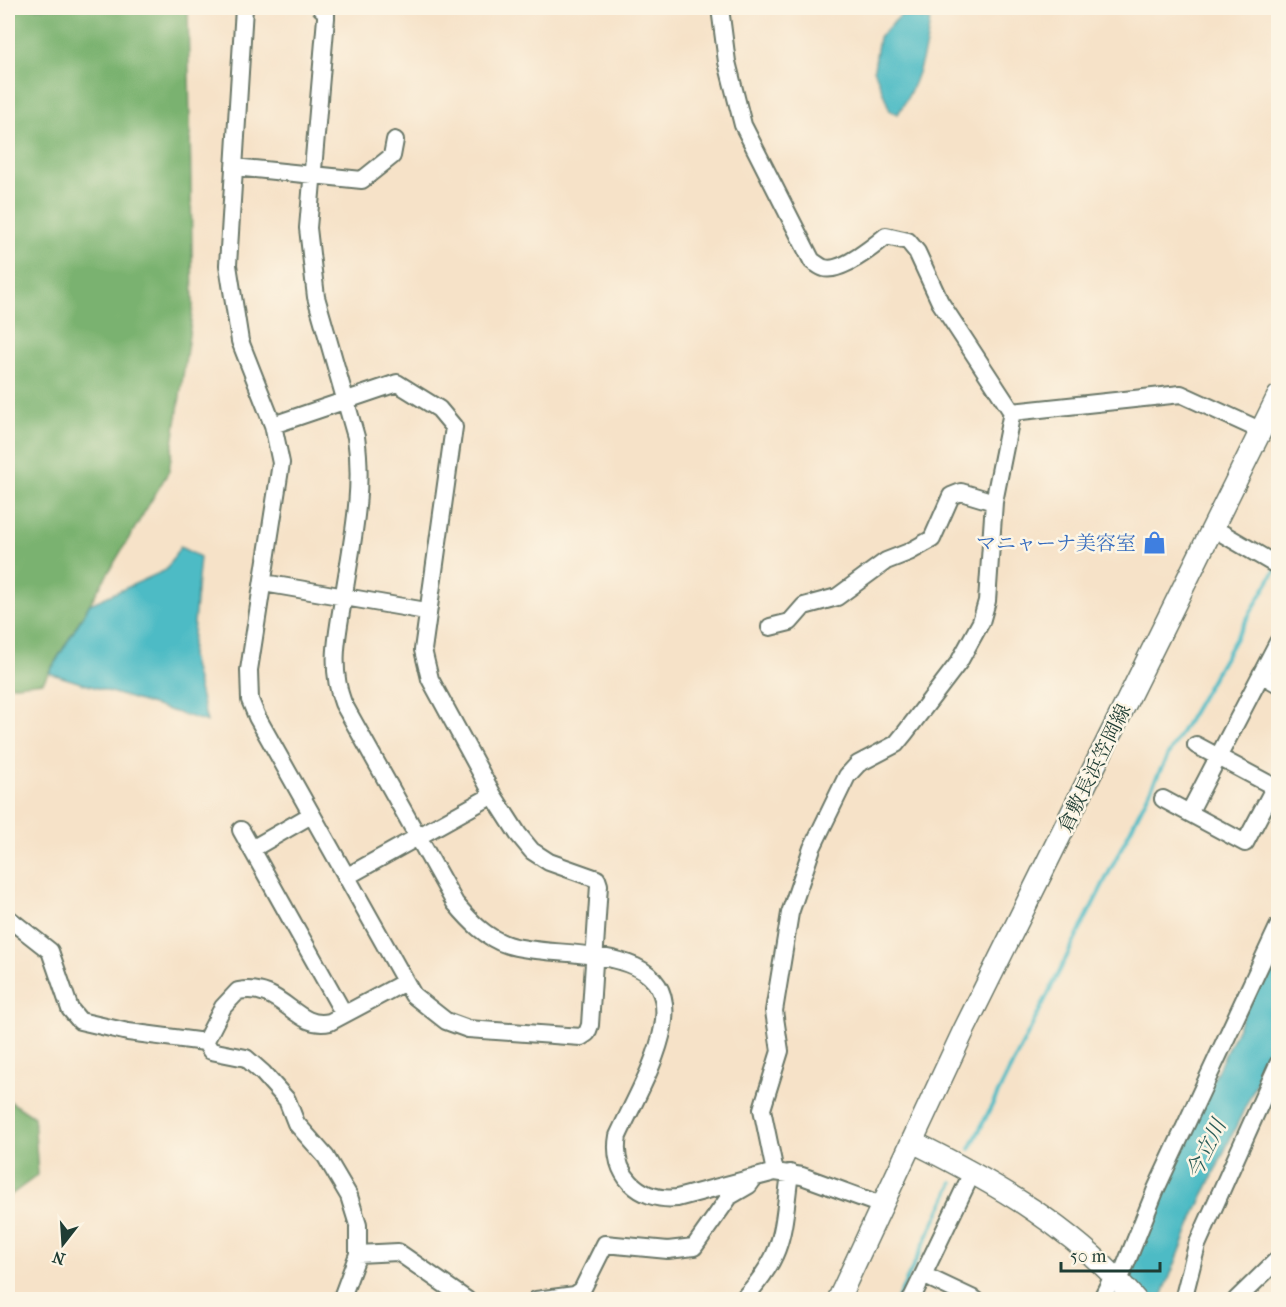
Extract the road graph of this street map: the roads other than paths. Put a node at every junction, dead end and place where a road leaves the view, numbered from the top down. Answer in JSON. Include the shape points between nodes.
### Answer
{"nodes":[{"id":1,"x":244,"y":8,"type":"edge"},
{"id":2,"x":321,"y":8,"type":"edge"},
{"id":3,"x":720,"y":8,"type":"edge"},
{"id":4,"x":395,"y":140,"type":"dead end"},
{"id":5,"x":234,"y":167,"type":"junction"},
{"id":6,"x":313,"y":174,"type":"junction"},
{"id":7,"x":1278,"y":396,"type":"edge"},
{"id":8,"x":345,"y":401,"type":"junction"},
{"id":9,"x":1011,"y":412,"type":"junction"},
{"id":10,"x":273,"y":425,"type":"junction"},
{"id":11,"x":1262,"y":431,"type":"junction"},
{"id":12,"x":994,"y":502,"type":"junction"},
{"id":13,"x":1213,"y":528,"type":"junction"},
{"id":14,"x":1278,"y":566,"type":"edge"},
{"id":15,"x":264,"y":583,"type":"junction"},
{"id":16,"x":343,"y":596,"type":"junction"},
{"id":17,"x":426,"y":611,"type":"junction"},
{"id":18,"x":770,"y":627,"type":"dead end"},
{"id":19,"x":1278,"y":642,"type":"edge"},
{"id":20,"x":1262,"y":674,"type":"junction"},
{"id":21,"x":1278,"y":684,"type":"edge"},
{"id":22,"x":1196,"y":745,"type":"dead end"},
{"id":23,"x":1218,"y":757,"type":"junction"},
{"id":24,"x":493,"y":795,"type":"junction"},
{"id":25,"x":1163,"y":800,"type":"dead end"},
{"id":26,"x":1189,"y":813,"type":"junction"},
{"id":27,"x":311,"y":815,"type":"junction"},
{"id":28,"x":241,"y":830,"type":"dead end"},
{"id":29,"x":417,"y":837,"type":"junction"},
{"id":30,"x":252,"y":849,"type":"junction"},
{"id":31,"x":346,"y":877,"type":"junction"},
{"id":32,"x":8,"y":918,"type":"edge"},
{"id":33,"x":1278,"y":927,"type":"edge"},
{"id":34,"x":594,"y":957,"type":"junction"},
{"id":35,"x":405,"y":982,"type":"junction"},
{"id":36,"x":344,"y":1014,"type":"junction"},
{"id":37,"x":205,"y":1042,"type":"junction"},
{"id":38,"x":1278,"y":1064,"type":"edge"},
{"id":39,"x":913,"y":1142,"type":"junction"},
{"id":40,"x":783,"y":1172,"type":"junction"},
{"id":41,"x":972,"y":1173,"type":"junction"},
{"id":42,"x":756,"y":1175,"type":"junction"},
{"id":43,"x":884,"y":1206,"type":"junction"},
{"id":44,"x":358,"y":1254,"type":"junction"},
{"id":45,"x":1278,"y":1259,"type":"edge"},
{"id":46,"x":923,"y":1275,"type":"junction"},
{"id":47,"x":1123,"y":1285,"type":"edge"},
{"id":48,"x":340,"y":1299,"type":"edge"},
{"id":49,"x":467,"y":1299,"type":"edge"},
{"id":50,"x":536,"y":1299,"type":"edge"},
{"id":51,"x":742,"y":1299,"type":"edge"},
{"id":52,"x":838,"y":1299,"type":"edge"},
{"id":53,"x":911,"y":1299,"type":"edge"},
{"id":54,"x":976,"y":1299,"type":"edge"},
{"id":55,"x":1101,"y":1299,"type":"edge"},
{"id":56,"x":1183,"y":1299,"type":"edge"},
{"id":57,"x":1236,"y":1299,"type":"edge"}],
"edges":[{"from":1,"to":5,"type":"street"},
{"from":2,"to":6,"type":"street","via":[[326,18]]},
{"from":3,"to":9,"type":"street","via":[[727,62],[743,125],[812,261],[824,268],[834,268],[864,254],[886,236],[908,241],[940,302]]},
{"from":4,"to":6,"type":"street","via":[[392,156],[362,180]]},
{"from":5,"to":6,"type":"street"},
{"from":5,"to":10,"type":"street","via":[[228,265],[234,316]]},
{"from":6,"to":8,"type":"street","via":[[308,228],[312,278]]},
{"from":7,"to":11,"type":"main road","name":"倉敷長浜笠岡線"},
{"from":8,"to":10,"type":"street"},
{"from":8,"to":16,"type":"street","via":[[356,438],[360,489]]},
{"from":8,"to":17,"type":"street","via":[[397,383],[439,409],[454,427]]},
{"from":9,"to":11,"type":"street","via":[[1181,394]]},
{"from":9,"to":12,"type":"street"},
{"from":10,"to":15,"type":"street","via":[[281,463]]},
{"from":11,"to":13,"type":"main road","name":"倉敷長浜笠岡線"},
{"from":12,"to":18,"type":"street","via":[[961,492],[951,496],[932,539],[886,561],[837,597],[804,606],[790,622]]},
{"from":12,"to":40,"type":"street","via":[[987,601],[981,622],[959,662],[896,744],[858,764],[848,776],[812,848],[790,913],[774,1011],[780,1051],[762,1109]]},
{"from":13,"to":14,"type":"street"},
{"from":13,"to":39,"type":"main road","name":"倉敷長浜笠岡線","via":[[963,1032]]},
{"from":15,"to":16,"type":"street"},
{"from":15,"to":27,"type":"street","via":[[249,670],[250,700]]},
{"from":16,"to":17,"type":"street"},
{"from":16,"to":29,"type":"street","via":[[334,651],[337,686]]},
{"from":17,"to":24,"type":"street","via":[[423,650],[430,680]]},
{"from":19,"to":20,"type":"street"},
{"from":20,"to":21,"type":"street"},
{"from":20,"to":23,"type":"street"},
{"from":22,"to":23,"type":"street"},
{"from":23,"to":26,"type":"street"},
{"from":23,"to":26,"type":"street","via":[[1269,784],[1272,792],[1245,843]]},
{"from":24,"to":29,"type":"street"},
{"from":24,"to":34,"type":"street","via":[[532,851],[567,870],[597,879]]},
{"from":25,"to":26,"type":"street"},
{"from":27,"to":30,"type":"street"},
{"from":27,"to":31,"type":"street"},
{"from":28,"to":30,"type":"street"},
{"from":29,"to":31,"type":"street"},
{"from":29,"to":34,"type":"street","via":[[467,918],[493,939],[510,946]]},
{"from":30,"to":36,"type":"street"},
{"from":31,"to":35,"type":"street"},
{"from":32,"to":37,"type":"street","via":[[50,951],[70,1009],[80,1021]]},
{"from":33,"to":47,"type":"street","via":[[1156,1189]]},
{"from":34,"to":35,"type":"street","via":[[590,1025],[580,1037],[468,1029],[428,1009]]},
{"from":34,"to":42,"type":"street","via":[[614,958],[645,971],[661,994],[665,1010],[660,1042],[618,1136],[617,1158],[626,1179],[636,1189],[662,1200]]},
{"from":35,"to":36,"type":"street"},
{"from":36,"to":37,"type":"street","via":[[321,1024],[293,1011],[273,994],[238,991],[223,1007]]},
{"from":37,"to":44,"type":"street","via":[[211,1051],[246,1058],[287,1100],[296,1123],[326,1157],[349,1196],[358,1225]]},
{"from":38,"to":56,"type":"street","via":[[1197,1245]]},
{"from":39,"to":41,"type":"main road"},
{"from":39,"to":43,"type":"main road","name":"倉敷長浜笠岡線"},
{"from":40,"to":42,"type":"street"},
{"from":40,"to":43,"type":"street"},
{"from":40,"to":51,"type":"street","via":[[781,1242],[774,1261]]},
{"from":41,"to":46,"type":"street"},
{"from":41,"to":47,"type":"main road","via":[[1063,1229]]},
{"from":42,"to":50,"type":"street","via":[[749,1185],[730,1196],[694,1247],[668,1250],[605,1244],[582,1290],[575,1295]]},
{"from":43,"to":52,"type":"main road","name":"倉敷長浜笠岡線"},
{"from":44,"to":48,"type":"street"},
{"from":44,"to":49,"type":"street","via":[[398,1252]]},
{"from":45,"to":57,"type":"street"},
{"from":46,"to":53,"type":"street"},
{"from":46,"to":54,"type":"street"},
{"from":47,"to":55,"type":"street"}]}
